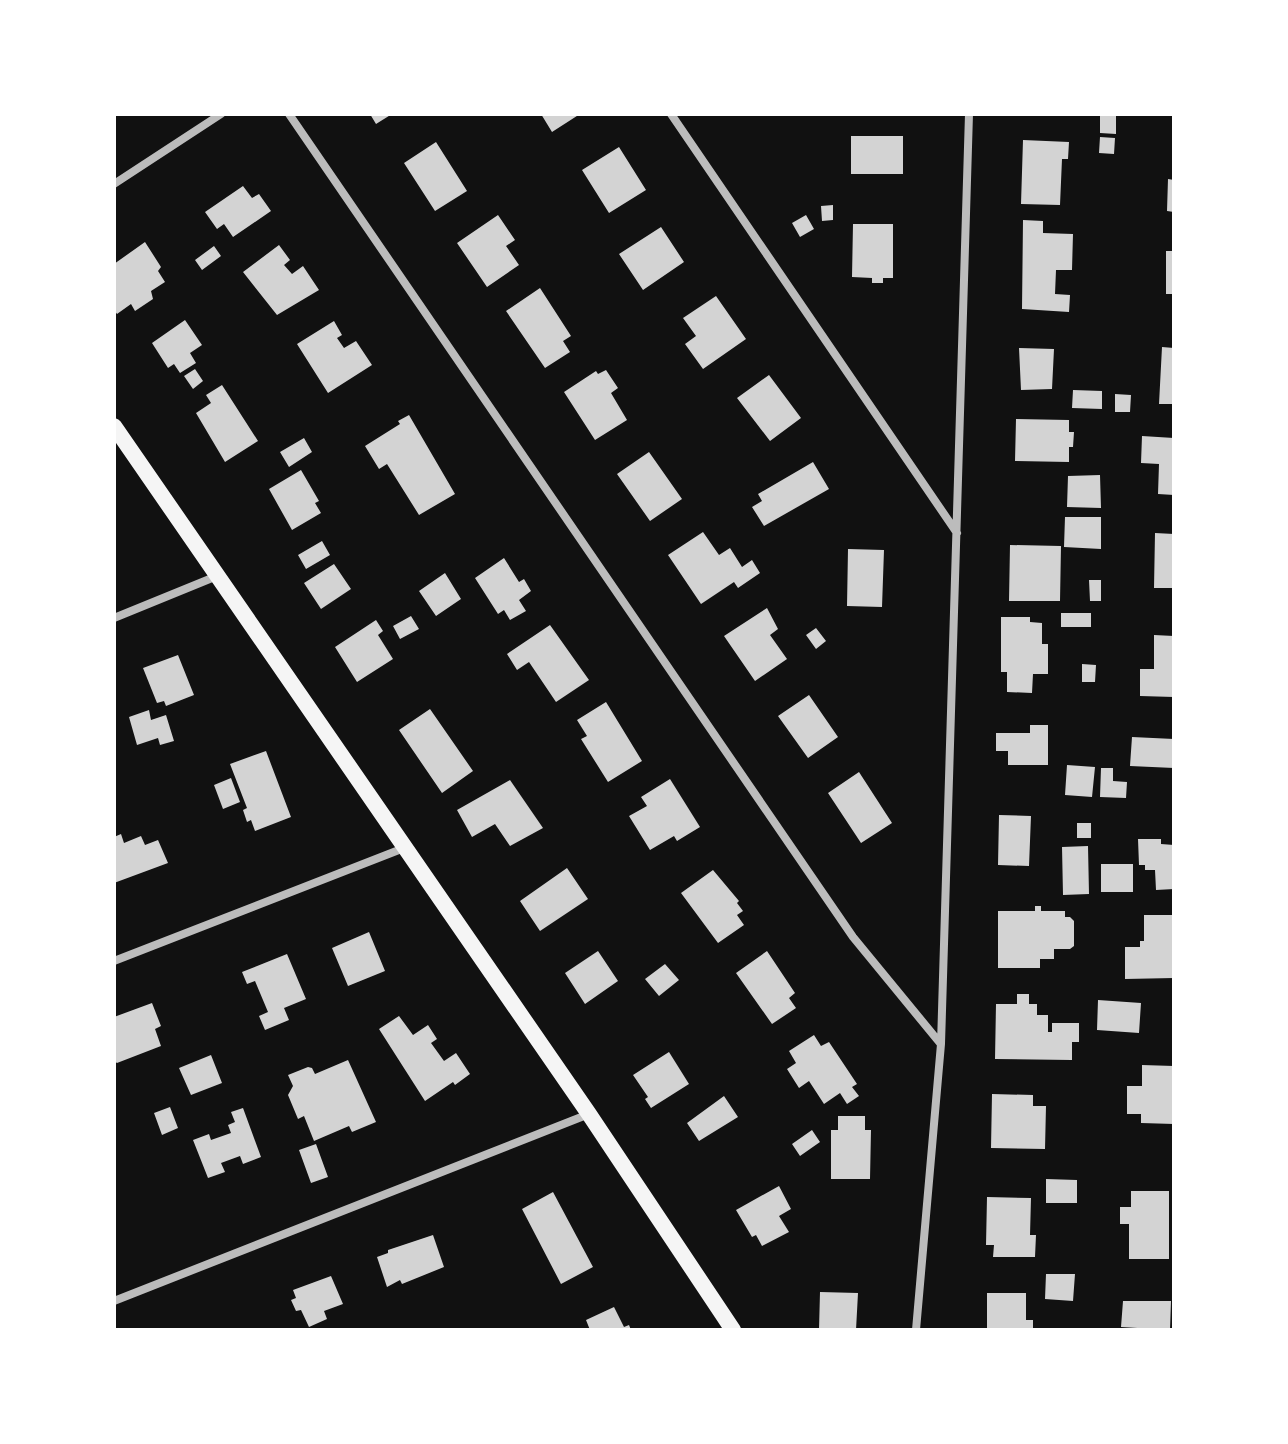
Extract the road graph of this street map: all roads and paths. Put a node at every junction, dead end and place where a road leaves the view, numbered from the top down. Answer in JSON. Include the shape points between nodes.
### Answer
{"nodes":[{"id":1,"x":221,"y":114,"type":"edge"},
{"id":2,"x":289,"y":114,"type":"edge"},
{"id":3,"x":671,"y":114,"type":"edge"},
{"id":4,"x":969,"y":114,"type":"edge"},
{"id":5,"x":114,"y":184,"type":"edge"},
{"id":6,"x":114,"y":426,"type":"edge"},
{"id":7,"x":957,"y":534,"type":"junction"},
{"id":8,"x":218,"y":576,"type":"junction"},
{"id":9,"x":114,"y":618,"type":"edge"},
{"id":10,"x":404,"y":848,"type":"junction"},
{"id":11,"x":114,"y":961,"type":"edge"},
{"id":12,"x":941,"y":1044,"type":"junction"},
{"id":13,"x":589,"y":1114,"type":"junction"},
{"id":14,"x":114,"y":1301,"type":"edge"},
{"id":15,"x":733,"y":1330,"type":"edge"},
{"id":16,"x":916,"y":1330,"type":"edge"}],
"edges":[{"from":1,"to":5,"type":"street"},
{"from":2,"to":12,"type":"street","via":[[853,937]]},
{"from":3,"to":7,"type":"street"},
{"from":4,"to":7,"type":"street"},
{"from":6,"to":8,"type":"main road"},
{"from":7,"to":12,"type":"street"},
{"from":8,"to":9,"type":"street"},
{"from":8,"to":10,"type":"main road"},
{"from":10,"to":11,"type":"street"},
{"from":10,"to":13,"type":"main road"},
{"from":12,"to":16,"type":"street"},
{"from":13,"to":14,"type":"street"},
{"from":13,"to":15,"type":"main road"}]}
